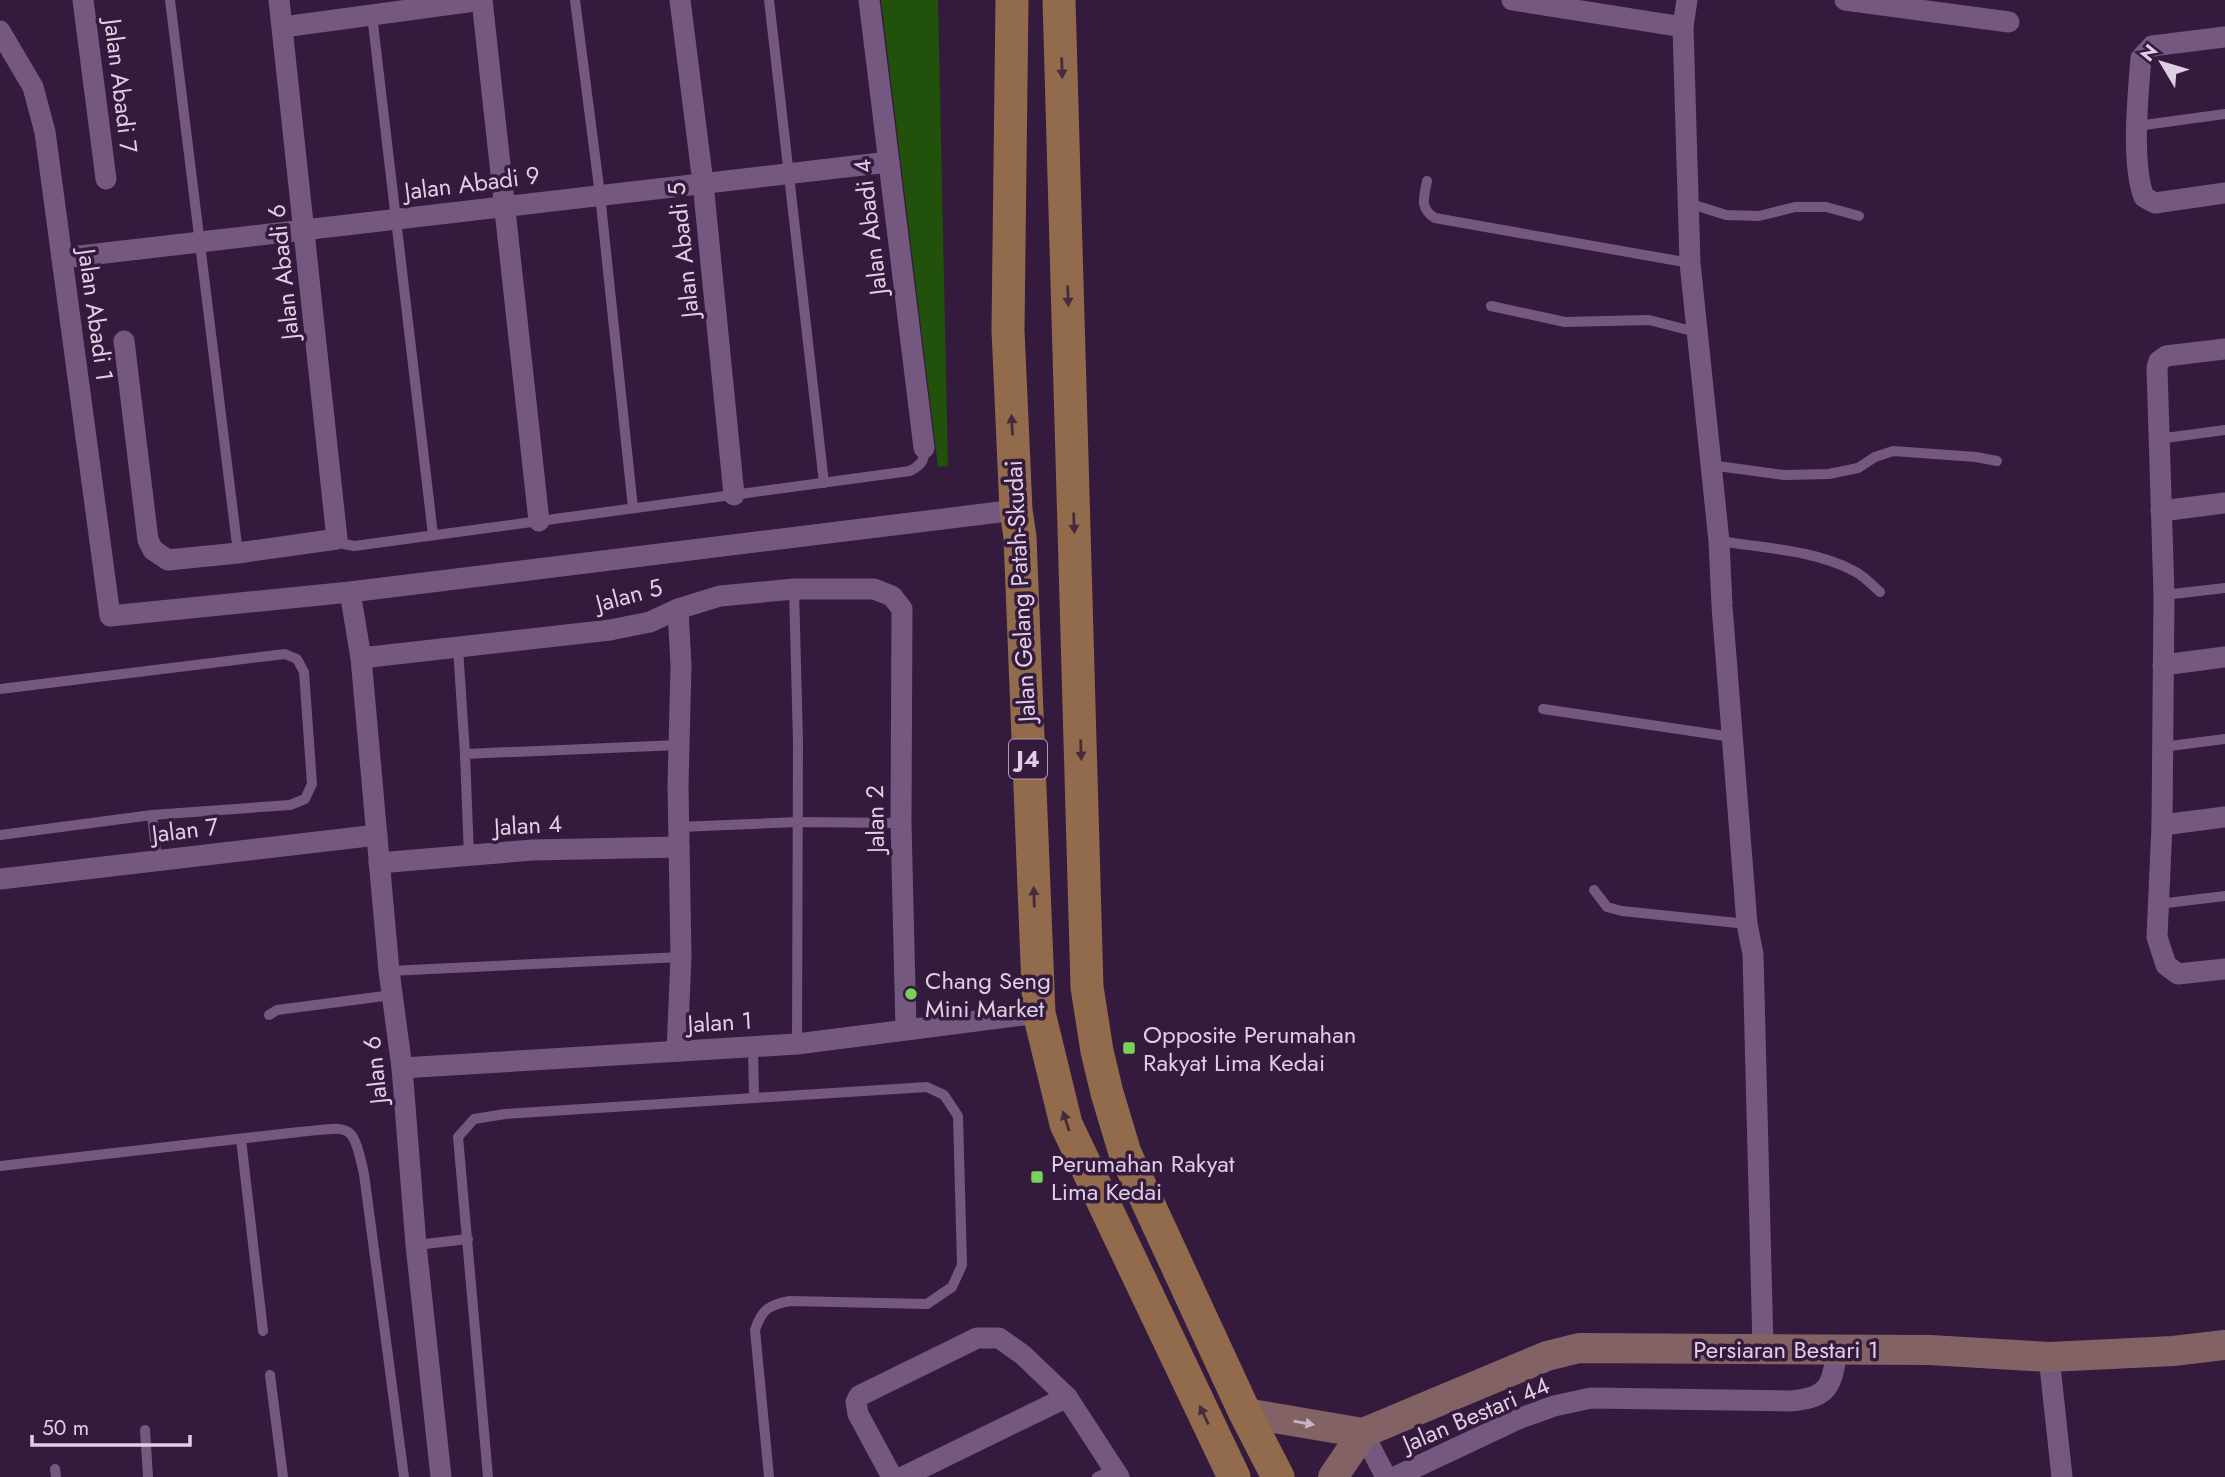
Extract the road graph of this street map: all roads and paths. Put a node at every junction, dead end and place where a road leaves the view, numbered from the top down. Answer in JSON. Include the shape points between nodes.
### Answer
{"nodes":[{"id":1,"x":83,"y":0,"type":"edge"},
{"id":2,"x":170,"y":0,"type":"edge"},
{"id":3,"x":279,"y":0,"type":"edge"},
{"id":4,"x":482,"y":0,"type":"edge"},
{"id":5,"x":575,"y":0,"type":"edge"},
{"id":6,"x":680,"y":0,"type":"edge"},
{"id":7,"x":769,"y":0,"type":"edge"},
{"id":8,"x":869,"y":0,"type":"edge"},
{"id":9,"x":1012,"y":0,"type":"edge"},
{"id":10,"x":1059,"y":0,"type":"edge"},
{"id":11,"x":1512,"y":0,"type":"edge"},
{"id":12,"x":1687,"y":0,"type":"edge"},
{"id":13,"x":1845,"y":0,"type":"edge"},
{"id":14,"x":372,"y":15,"type":"junction"},
{"id":15,"x":2009,"y":22,"type":"dead end"},
{"id":16,"x":283,"y":27,"type":"junction"},
{"id":17,"x":1684,"y":27,"type":"junction"},
{"id":18,"x":0,"y":31,"type":"edge"},
{"id":19,"x":2225,"y":37,"type":"edge"},
{"id":20,"x":2225,"y":114,"type":"edge"},
{"id":21,"x":2137,"y":126,"type":"junction"},
{"id":22,"x":889,"y":162,"type":"junction"},
{"id":23,"x":789,"y":173,"type":"junction"},
{"id":24,"x":106,"y":179,"type":"dead end"},
{"id":25,"x":1427,"y":181,"type":"dead end"},
{"id":26,"x":703,"y":183,"type":"junction"},
{"id":27,"x":2225,"y":193,"type":"edge"},
{"id":28,"x":600,"y":195,"type":"junction"},
{"id":29,"x":1688,"y":203,"type":"junction"},
{"id":30,"x":505,"y":206,"type":"junction"},
{"id":31,"x":1859,"y":216,"type":"dead end"},
{"id":32,"x":396,"y":219,"type":"junction"},
{"id":33,"x":304,"y":230,"type":"junction"},
{"id":34,"x":200,"y":242,"type":"junction"},
{"id":35,"x":62,"y":258,"type":"junction"},
{"id":36,"x":1690,"y":263,"type":"junction"},
{"id":37,"x":1491,"y":306,"type":"dead end"},
{"id":38,"x":1696,"y":332,"type":"junction"},
{"id":39,"x":124,"y":341,"type":"dead end"},
{"id":40,"x":2225,"y":349,"type":"edge"},
{"id":41,"x":2225,"y":430,"type":"edge"},
{"id":42,"x":2157,"y":439,"type":"junction"},
{"id":43,"x":924,"y":448,"type":"joint"},
{"id":44,"x":1997,"y":461,"type":"dead end"},
{"id":45,"x":1710,"y":465,"type":"junction"},
{"id":46,"x":824,"y":483,"type":"junction"},
{"id":47,"x":734,"y":495,"type":"junction"},
{"id":48,"x":2225,"y":503,"type":"edge"},
{"id":49,"x":633,"y":508,"type":"junction"},
{"id":50,"x":1016,"y":510,"type":"junction"},
{"id":51,"x":2161,"y":511,"type":"junction"},
{"id":52,"x":539,"y":521,"type":"junction"},
{"id":53,"x":433,"y":535,"type":"junction"},
{"id":54,"x":337,"y":539,"type":"junction"},
{"id":55,"x":1719,"y":541,"type":"junction"},
{"id":56,"x":238,"y":553,"type":"junction"},
{"id":57,"x":2225,"y":588,"type":"edge"},
{"id":58,"x":794,"y":589,"type":"junction"},
{"id":59,"x":350,"y":592,"type":"junction"},
{"id":60,"x":1880,"y":592,"type":"dead end"},
{"id":61,"x":2164,"y":595,"type":"junction"},
{"id":62,"x":678,"y":609,"type":"junction"},
{"id":63,"x":902,"y":609,"type":"joint"},
{"id":64,"x":458,"y":648,"type":"junction"},
{"id":65,"x":2225,"y":657,"type":"edge"},
{"id":66,"x":361,"y":658,"type":"junction"},
{"id":67,"x":2163,"y":665,"type":"junction"},
{"id":68,"x":0,"y":689,"type":"edge"},
{"id":69,"x":1543,"y":709,"type":"dead end"},
{"id":70,"x":1732,"y":737,"type":"junction"},
{"id":71,"x":2225,"y":739,"type":"edge"},
{"id":72,"x":679,"y":745,"type":"junction"},
{"id":73,"x":2162,"y":747,"type":"junction"},
{"id":74,"x":465,"y":754,"type":"junction"},
{"id":75,"x":152,"y":815,"type":"junction"},
{"id":76,"x":2225,"y":817,"type":"edge"},
{"id":77,"x":798,"y":822,"type":"junction"},
{"id":78,"x":901,"y":823,"type":"junction"},
{"id":79,"x":2162,"y":825,"type":"junction"},
{"id":80,"x":0,"y":835,"type":"edge"},
{"id":81,"x":377,"y":835,"type":"junction"},
{"id":82,"x":679,"y":837,"type":"junction"},
{"id":83,"x":469,"y":856,"type":"junction"},
{"id":84,"x":157,"y":860,"type":"junction"},
{"id":85,"x":379,"y":863,"type":"junction"},
{"id":86,"x":0,"y":879,"type":"edge"},
{"id":87,"x":1594,"y":890,"type":"dead end"},
{"id":88,"x":2225,"y":895,"type":"edge"},
{"id":89,"x":2158,"y":904,"type":"junction"},
{"id":90,"x":1747,"y":924,"type":"junction"},
{"id":91,"x":681,"y":957,"type":"junction"},
{"id":92,"x":2225,"y":969,"type":"edge"},
{"id":93,"x":389,"y":971,"type":"junction"},
{"id":94,"x":392,"y":995,"type":"junction"},
{"id":95,"x":1039,"y":1013,"type":"junction"},
{"id":96,"x":269,"y":1015,"type":"dead end"},
{"id":97,"x":906,"y":1029,"type":"junction"},
{"id":98,"x":797,"y":1044,"type":"junction"},
{"id":99,"x":753,"y":1047,"type":"junction"},
{"id":100,"x":677,"y":1051,"type":"junction"},
{"id":101,"x":402,"y":1068,"type":"junction"},
{"id":102,"x":754,"y":1098,"type":"junction"},
{"id":103,"x":241,"y":1139,"type":"junction"},
{"id":104,"x":0,"y":1166,"type":"edge"},
{"id":105,"x":468,"y":1239,"type":"junction"},
{"id":106,"x":416,"y":1245,"type":"junction"},
{"id":107,"x":263,"y":1331,"type":"dead end"},
{"id":108,"x":2225,"y":1345,"type":"edge"},
{"id":109,"x":1763,"y":1348,"type":"junction"},
{"id":110,"x":1837,"y":1349,"type":"junction"},
{"id":111,"x":2049,"y":1357,"type":"junction"},
{"id":112,"x":270,"y":1375,"type":"dead end"},
{"id":113,"x":1067,"y":1397,"type":"junction"},
{"id":114,"x":1245,"y":1413,"type":"junction"},
{"id":115,"x":145,"y":1430,"type":"dead end"},
{"id":116,"x":1363,"y":1433,"type":"junction"},
{"id":117,"x":1110,"y":1474,"type":"edge"},
{"id":118,"x":148,"y":1477,"type":"edge"},
{"id":119,"x":283,"y":1477,"type":"edge"},
{"id":120,"x":404,"y":1477,"type":"edge"},
{"id":121,"x":441,"y":1477,"type":"edge"},
{"id":122,"x":488,"y":1477,"type":"edge"},
{"id":123,"x":769,"y":1477,"type":"edge"},
{"id":124,"x":892,"y":1477,"type":"edge"},
{"id":125,"x":902,"y":1477,"type":"edge"},
{"id":126,"x":1234,"y":1477,"type":"edge"},
{"id":127,"x":1278,"y":1477,"type":"edge"},
{"id":128,"x":1333,"y":1477,"type":"edge"},
{"id":129,"x":1385,"y":1477,"type":"edge"},
{"id":130,"x":1395,"y":1477,"type":"edge"},
{"id":131,"x":2062,"y":1477,"type":"edge"}],
"edges":[{"from":1,"to":24,"type":"street","name":"Jalan Abadi 7"},
{"from":2,"to":34,"type":"lane"},
{"from":3,"to":16,"type":"street","name":"Jalan Abadi 6"},
{"from":4,"to":14,"type":"street"},
{"from":4,"to":30,"type":"street"},
{"from":5,"to":28,"type":"lane"},
{"from":6,"to":26,"type":"street","name":"Jalan Abadi 5"},
{"from":7,"to":23,"type":"lane"},
{"from":8,"to":22,"type":"street","name":"Jalan Abadi 4"},
{"from":50,"to":9,"type":"main road","name":"Jalan Gelang Patah-Skudai","number":"J4","one_way":true,"via":[[1008,330]]},
{"from":10,"to":114,"type":"main road","number":"J4","one_way":true,"via":[[1087,987],[1097,1051],[1125,1153]]},
{"from":11,"to":17,"type":"street"},
{"from":12,"to":17,"type":"street"},
{"from":13,"to":15,"type":"street"},
{"from":14,"to":16,"type":"street"},
{"from":14,"to":32,"type":"lane"},
{"from":16,"to":33,"type":"street","name":"Jalan Abadi 6"},
{"from":17,"to":29,"type":"street"},
{"from":18,"to":35,"type":"street","name":"Jalan Abadi 1","via":[[33,87],[46,132]]},
{"from":19,"to":21,"type":"street","via":[[2152,46],[2140,58]]},
{"from":20,"to":21,"type":"lane"},
{"from":21,"to":27,"type":"street","via":[[2144,197],[2155,203]]},
{"from":22,"to":23,"type":"street","name":"Jalan Abadi 9"},
{"from":22,"to":43,"type":"street","name":"Jalan Abadi 4"},
{"from":23,"to":26,"type":"street","name":"Jalan Abadi 9"},
{"from":23,"to":46,"type":"lane"},
{"from":25,"to":36,"type":"lane","via":[[1422,205],[1435,218]]},
{"from":26,"to":28,"type":"street","name":"Jalan Abadi 9"},
{"from":26,"to":47,"type":"street","name":"Jalan Abadi 5"},
{"from":28,"to":30,"type":"street","name":"Jalan Abadi 9"},
{"from":28,"to":49,"type":"lane"},
{"from":29,"to":31,"type":"lane","via":[[1726,215],[1759,216],[1795,207],[1826,207]]},
{"from":29,"to":36,"type":"street"},
{"from":30,"to":32,"type":"street","name":"Jalan Abadi 9"},
{"from":30,"to":52,"type":"street"},
{"from":32,"to":33,"type":"street","name":"Jalan Abadi 9"},
{"from":32,"to":53,"type":"lane"},
{"from":33,"to":34,"type":"street","name":"Jalan Abadi 9"},
{"from":33,"to":54,"type":"street","name":"Jalan Abadi 6"},
{"from":34,"to":35,"type":"street","name":"Jalan Abadi 9"},
{"from":34,"to":56,"type":"lane"},
{"from":35,"to":59,"type":"street","name":"Jalan Abadi 1","via":[[110,616]]},
{"from":36,"to":38,"type":"street"},
{"from":37,"to":38,"type":"lane","via":[[1565,322],[1649,320]]},
{"from":38,"to":45,"type":"street"},
{"from":39,"to":56,"type":"street","via":[[148,540],[153,550],[169,560]]},
{"from":40,"to":42,"type":"street","via":[[2166,356],[2160,361]]},
{"from":41,"to":42,"type":"lane"},
{"from":42,"to":51,"type":"street"},
{"from":43,"to":46,"type":"lane","via":[[921,465],[910,471]]},
{"from":44,"to":45,"type":"lane","via":[[1894,451],[1858,468],[1829,474],[1784,475]]},
{"from":45,"to":55,"type":"street"},
{"from":46,"to":47,"type":"lane"},
{"from":47,"to":49,"type":"lane"},
{"from":48,"to":51,"type":"street"},
{"from":49,"to":52,"type":"lane"},
{"from":50,"to":59,"type":"street"},
{"from":95,"to":50,"type":"main road","name":"Jalan Gelang Patah-Skudai","number":"J4","one_way":true},
{"from":51,"to":61,"type":"street"},
{"from":52,"to":53,"type":"lane"},
{"from":53,"to":54,"type":"lane","via":[[354,545]]},
{"from":54,"to":56,"type":"street"},
{"from":55,"to":60,"type":"lane","via":[[1837,563],[1857,572]]},
{"from":55,"to":70,"type":"street"},
{"from":57,"to":61,"type":"lane"},
{"from":58,"to":62,"type":"street","name":"Jalan 5","via":[[720,596]]},
{"from":58,"to":63,"type":"street","name":"Jalan 5","via":[[874,589],[892,596]]},
{"from":58,"to":77,"type":"lane"},
{"from":59,"to":66,"type":"street","name":"Jalan 6"},
{"from":61,"to":67,"type":"street"},
{"from":62,"to":64,"type":"street","name":"Jalan 5","via":[[650,622],[610,630]]},
{"from":62,"to":72,"type":"street"},
{"from":63,"to":78,"type":"street","name":"Jalan 2"},
{"from":64,"to":66,"type":"street","name":"Jalan 5"},
{"from":64,"to":74,"type":"lane"},
{"from":65,"to":67,"type":"street"},
{"from":66,"to":81,"type":"street","name":"Jalan 6"},
{"from":67,"to":73,"type":"street"},
{"from":68,"to":75,"type":"lane","via":[[285,654],[297,659],[304,672],[312,784],[305,799],[290,805]]},
{"from":69,"to":70,"type":"lane"},
{"from":70,"to":90,"type":"street"},
{"from":71,"to":73,"type":"lane"},
{"from":72,"to":74,"type":"lane"},
{"from":72,"to":82,"type":"street"},
{"from":73,"to":79,"type":"street"},
{"from":74,"to":83,"type":"lane"},
{"from":75,"to":80,"type":"lane"},
{"from":75,"to":84,"type":"lane"},
{"from":76,"to":79,"type":"street"},
{"from":77,"to":78,"type":"lane"},
{"from":77,"to":82,"type":"lane"},
{"from":77,"to":98,"type":"lane"},
{"from":78,"to":97,"type":"street","name":"Jalan 2"},
{"from":79,"to":89,"type":"street"},
{"from":81,"to":84,"type":"street","name":"Jalan 7"},
{"from":81,"to":85,"type":"street","name":"Jalan 6"},
{"from":82,"to":83,"type":"street","name":"Jalan 4"},
{"from":82,"to":91,"type":"street"},
{"from":83,"to":85,"type":"street","name":"Jalan 4"},
{"from":84,"to":86,"type":"street","name":"Jalan 7"},
{"from":85,"to":93,"type":"street","name":"Jalan 6"},
{"from":87,"to":90,"type":"lane","via":[[1607,907],[1622,911]]},
{"from":88,"to":89,"type":"lane"},
{"from":89,"to":92,"type":"street","via":[[2157,937],[2166,965],[2178,974]]},
{"from":90,"to":109,"type":"street","via":[[1753,954]]},
{"from":91,"to":93,"type":"lane"},
{"from":91,"to":100,"type":"street"},
{"from":93,"to":94,"type":"street","name":"Jalan 6"},
{"from":94,"to":96,"type":"lane","via":[[277,1010]]},
{"from":94,"to":101,"type":"street","name":"Jalan 6"},
{"from":95,"to":97,"type":"street","name":"Jalan 1"},
{"from":126,"to":95,"type":"main road","name":"Jalan Gelang Patah-Skudai","number":"J4","one_way":true,"via":[[1066,1124]]},
{"from":97,"to":98,"type":"street","name":"Jalan 1"},
{"from":98,"to":99,"type":"street","name":"Jalan 1"},
{"from":99,"to":100,"type":"street","name":"Jalan 1"},
{"from":99,"to":102,"type":"lane"},
{"from":100,"to":101,"type":"street","name":"Jalan 1"},
{"from":101,"to":106,"type":"street","name":"Jalan 6"},
{"from":102,"to":105,"type":"lane","via":[[474,1119],[458,1137]]},
{"from":102,"to":123,"type":"lane","via":[[927,1087],[944,1095],[958,1116],[962,1265],[952,1287],[927,1304],[790,1301],[768,1305],[760,1315],[755,1329]]},
{"from":103,"to":104,"type":"lane"},
{"from":103,"to":107,"type":"lane"},
{"from":103,"to":120,"type":"lane","via":[[337,1129],[354,1135],[364,1174]]},
{"from":105,"to":106,"type":"lane"},
{"from":105,"to":122,"type":"lane"},
{"from":106,"to":121,"type":"street","name":"Jalan 6"},
{"from":108,"to":111,"type":"street","name":"Persiaran Bestari 1"},
{"from":109,"to":110,"type":"street","name":"Persiaran Bestari 1"},
{"from":109,"to":116,"type":"street","name":"Persiaran Bestari 1","via":[[1579,1348],[1547,1356]]},
{"from":110,"to":111,"type":"street","name":"Persiaran Bestari 1"},
{"from":110,"to":130,"type":"street","name":"Jalan Bestari 44","via":[[1832,1379],[1811,1399],[1591,1398],[1518,1419]]},
{"from":111,"to":131,"type":"street"},
{"from":112,"to":119,"type":"lane"},
{"from":113,"to":117,"type":"street"},
{"from":113,"to":124,"type":"street","via":[[999,1338],[977,1338],[859,1396],[858,1414]]},
{"from":113,"to":125,"type":"street"},
{"from":114,"to":116,"type":"street","one_way":true},
{"from":114,"to":127,"type":"main road","number":"J4"},
{"from":115,"to":118,"type":"lane"},
{"from":116,"to":128,"type":"street"},
{"from":116,"to":129,"type":"street"}]}
